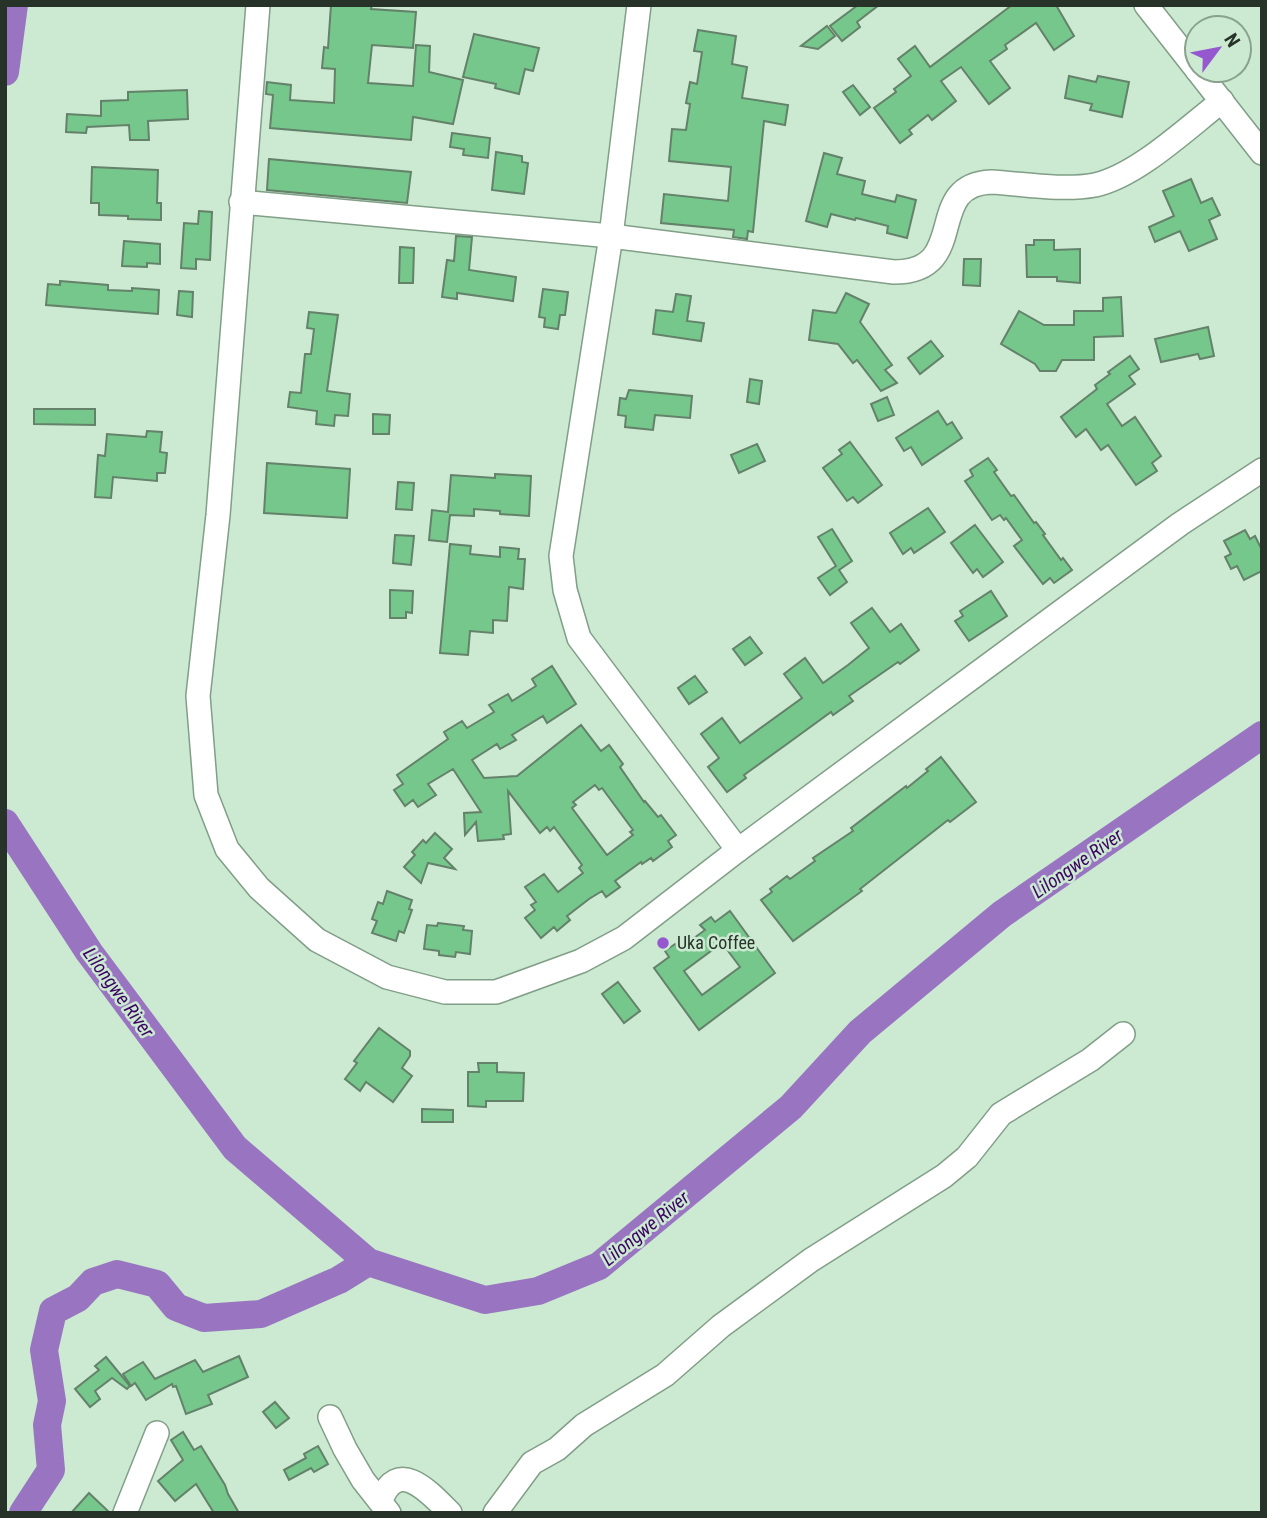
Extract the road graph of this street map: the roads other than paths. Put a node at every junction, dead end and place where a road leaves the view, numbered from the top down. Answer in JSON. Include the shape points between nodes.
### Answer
{"nodes":[{"id":1,"x":258,"y":5,"type":"edge"},
{"id":2,"x":639,"y":5,"type":"edge"},
{"id":3,"x":1146,"y":5,"type":"edge"},
{"id":4,"x":1183,"y":52,"type":"edge"},
{"id":5,"x":1208,"y":84,"type":"edge"},
{"id":6,"x":1222,"y":102,"type":"junction"},
{"id":7,"x":1262,"y":153,"type":"edge"},
{"id":8,"x":241,"y":202,"type":"junction"},
{"id":9,"x":611,"y":236,"type":"junction"},
{"id":10,"x":1262,"y":470,"type":"edge"},
{"id":11,"x":738,"y":850,"type":"junction"},
{"id":12,"x":1123,"y":1034,"type":"dead end"},
{"id":13,"x":330,"y":1418,"type":"dead end"},
{"id":14,"x":157,"y":1433,"type":"dead end"},
{"id":15,"x":385,"y":1506,"type":"edge"},
{"id":16,"x":125,"y":1513,"type":"edge"},
{"id":17,"x":450,"y":1513,"type":"edge"},
{"id":18,"x":495,"y":1513,"type":"edge"}],
"edges":[{"from":1,"to":8,"type":"street"},
{"from":2,"to":9,"type":"street"},
{"from":3,"to":4,"type":"street"},
{"from":5,"to":6,"type":"street"},
{"from":6,"to":7,"type":"street"},
{"from":6,"to":9,"type":"street","via":[[1135,167],[1097,184],[991,182],[967,188],[953,204],[938,253],[920,269],[908,272]]},
{"from":8,"to":9,"type":"street"},
{"from":8,"to":11,"type":"street","via":[[198,695],[206,795],[227,849],[259,888],[317,940],[387,977],[445,992],[496,992],[581,961],[624,938]]},
{"from":9,"to":11,"type":"street","via":[[561,556],[565,590],[579,638]]},
{"from":10,"to":11,"type":"street","via":[[1180,524]]},
{"from":12,"to":18,"type":"street","via":[[1090,1060],[1001,1114],[967,1157],[944,1176],[811,1260],[721,1326],[665,1375],[532,1463]]},
{"from":13,"to":15,"type":"street","via":[[363,1480]]},
{"from":14,"to":16,"type":"street"},
{"from":15,"to":17,"type":"street","via":[[385,1489],[394,1482],[411,1480]]}]}
